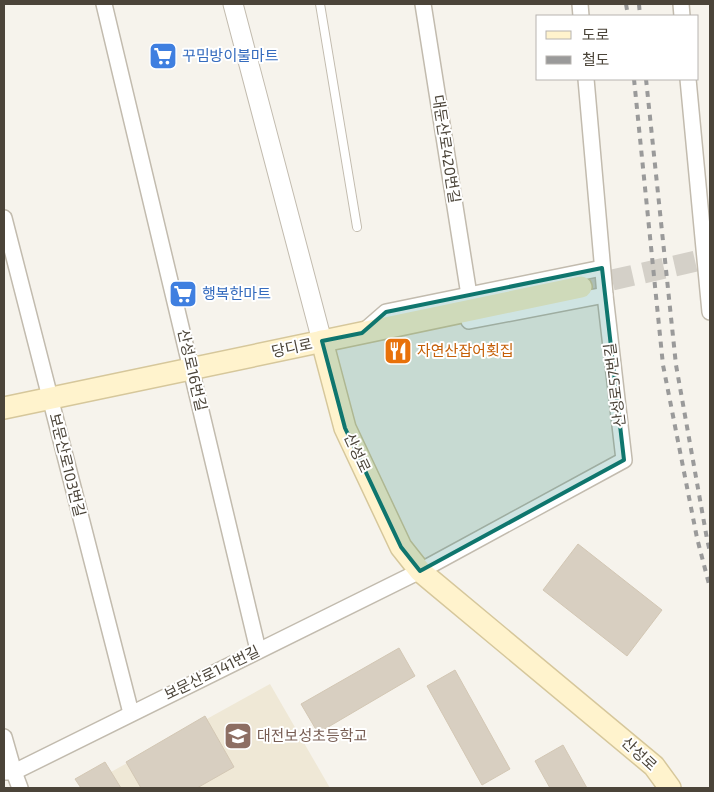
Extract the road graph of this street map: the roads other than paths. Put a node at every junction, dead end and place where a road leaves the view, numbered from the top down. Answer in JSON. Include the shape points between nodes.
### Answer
{"nodes":[{"id":1,"x":104,"y":4,"type":"edge"},
{"id":2,"x":233,"y":4,"type":"edge"},
{"id":3,"x":320,"y":4,"type":"edge"},
{"id":4,"x":423,"y":4,"type":"edge"},
{"id":5,"x":586,"y":80,"type":"edge"},
{"id":6,"x":688,"y":80,"type":"edge"},
{"id":7,"x":4,"y":218,"type":"edge"},
{"id":8,"x":357,"y":227,"type":"dead end"},
{"id":9,"x":706,"y":248,"type":"edge"},
{"id":10,"x":602,"y":268,"type":"junction"},
{"id":11,"x":708,"y":276,"type":"edge"},
{"id":12,"x":581,"y":287,"type":"tunnel mouth"},
{"id":13,"x":469,"y":295,"type":"junction"},
{"id":14,"x":605,"y":295,"type":"junction"},
{"id":15,"x":710,"y":312,"type":"edge"},
{"id":16,"x":362,"y":333,"type":"junction"},
{"id":17,"x":322,"y":341,"type":"junction"},
{"id":18,"x":191,"y":369,"type":"junction"},
{"id":19,"x":50,"y":398,"type":"junction"},
{"id":20,"x":4,"y":408,"type":"edge"},
{"id":21,"x":420,"y":570,"type":"junction"},
{"id":22,"x":258,"y":650,"type":"junction"},
{"id":23,"x":131,"y":713,"type":"junction"},
{"id":24,"x":4,"y":737,"type":"edge"},
{"id":25,"x":9,"y":772,"type":"edge"},
{"id":26,"x":20,"y":788,"type":"edge"},
{"id":27,"x":670,"y":788,"type":"edge"}],
"edges":[{"from":1,"to":18,"type":"street","name":"산성로16번길"},
{"from":2,"to":17,"type":"street","name":"산성로"},
{"from":3,"to":8,"type":"lane"},
{"from":4,"to":13,"type":"street","name":"대둔산로420번길"},
{"from":5,"to":10,"type":"street","name":"산성로57번길"},
{"from":6,"to":9,"type":"street"},
{"from":7,"to":19,"type":"street","name":"보문산로103번길"},
{"from":9,"to":11,"type":"street"},
{"from":10,"to":13,"type":"street"},
{"from":10,"to":14,"type":"street","name":"산성로57번길"},
{"from":11,"to":15,"type":"street"},
{"from":12,"to":16,"type":"main road","name":"당디로"},
{"from":13,"to":16,"type":"street","via":[[386,312]]},
{"from":14,"to":16,"type":"street","via":[[391,336]]},
{"from":14,"to":21,"type":"street","name":"산성로57번길","via":[[624,460]]},
{"from":16,"to":17,"type":"main road","name":"당디로"},
{"from":17,"to":18,"type":"main road","name":"당디로"},
{"from":17,"to":21,"type":"main road","name":"산성로","via":[[345,428],[401,547]]},
{"from":18,"to":19,"type":"main road","name":"당디로"},
{"from":18,"to":22,"type":"street","name":"산성로16번길"},
{"from":19,"to":20,"type":"main road","name":"당디로"},
{"from":19,"to":23,"type":"street","name":"보문산로103번길"},
{"from":21,"to":22,"type":"street","name":"보문산로141번길"},
{"from":21,"to":27,"type":"main road","name":"산성로","via":[[654,766]]},
{"from":22,"to":23,"type":"street","name":"보문산로141번길"},
{"from":23,"to":25,"type":"street","name":"보문산로141번길"},
{"from":24,"to":25,"type":"street"},
{"from":25,"to":26,"type":"street"}]}
